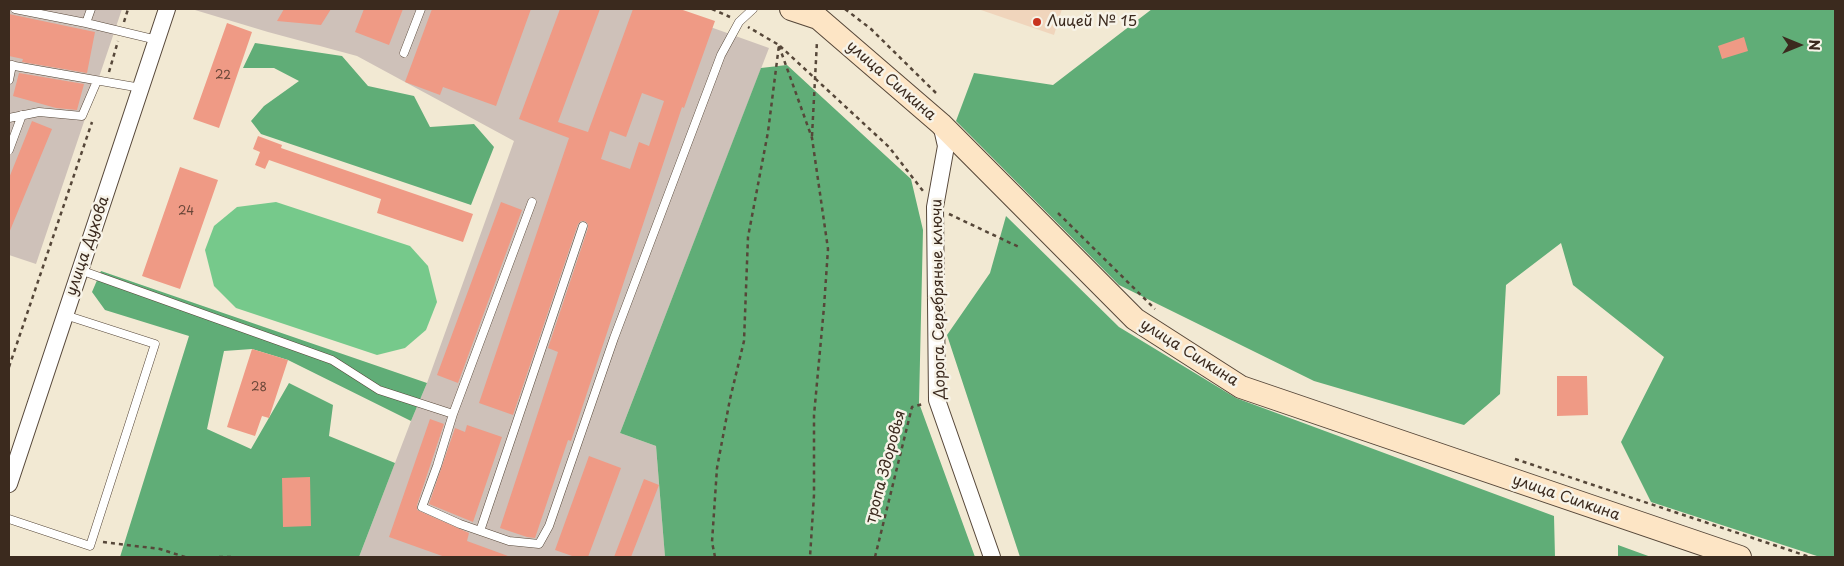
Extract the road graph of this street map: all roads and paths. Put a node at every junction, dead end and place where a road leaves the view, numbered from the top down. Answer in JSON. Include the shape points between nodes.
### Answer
{"nodes":[{"id":1,"x":15,"y":9,"type":"edge"},
{"id":2,"x":90,"y":9,"type":"edge"},
{"id":3,"x":128,"y":9,"type":"edge"},
{"id":4,"x":167,"y":9,"type":"edge"},
{"id":5,"x":421,"y":9,"type":"edge"},
{"id":6,"x":712,"y":9,"type":"edge"},
{"id":7,"x":754,"y":9,"type":"edge"},
{"id":8,"x":791,"y":9,"type":"edge"},
{"id":9,"x":845,"y":9,"type":"edge"},
{"id":10,"x":30,"y":10,"type":"edge"},
{"id":11,"x":818,"y":18,"type":"junction"},
{"id":12,"x":739,"y":22,"type":"junction"},
{"id":13,"x":86,"y":23,"type":"junction"},
{"id":14,"x":121,"y":32,"type":"junction"},
{"id":15,"x":157,"y":40,"type":"junction"},
{"id":16,"x":779,"y":45,"type":"junction"},
{"id":17,"x":404,"y":54,"type":"dead end"},
{"id":18,"x":10,"y":65,"type":"edge"},
{"id":19,"x":9,"y":80,"type":"edge"},
{"id":20,"x":816,"y":80,"type":"junction"},
{"id":21,"x":101,"y":82,"type":"junction"},
{"id":22,"x":141,"y":88,"type":"junction"},
{"id":23,"x":941,"y":98,"type":"dead end"},
{"id":24,"x":22,"y":115,"type":"junction"},
{"id":25,"x":9,"y":118,"type":"edge"},
{"id":26,"x":93,"y":119,"type":"dead end"},
{"id":27,"x":941,"y":124,"type":"junction"},
{"id":28,"x":812,"y":138,"type":"junction"},
{"id":29,"x":9,"y":150,"type":"edge"},
{"id":30,"x":532,"y":202,"type":"dead end"},
{"id":31,"x":934,"y":207,"type":"junction"},
{"id":32,"x":1054,"y":209,"type":"dead end"},
{"id":33,"x":583,"y":226,"type":"dead end"},
{"id":34,"x":1021,"y":248,"type":"dead end"},
{"id":35,"x":80,"y":270,"type":"junction"},
{"id":36,"x":1159,"y":313,"type":"dead end"},
{"id":37,"x":65,"y":315,"type":"junction"},
{"id":38,"x":9,"y":367,"type":"edge"},
{"id":39,"x":938,"y":400,"type":"junction"},
{"id":40,"x":453,"y":414,"type":"junction"},
{"id":41,"x":1512,"y":458,"type":"dead end"},
{"id":42,"x":9,"y":484,"type":"edge"},
{"id":43,"x":9,"y":519,"type":"edge"},
{"id":44,"x":480,"y":530,"type":"junction"},
{"id":45,"x":92,"y":541,"type":"junction"},
{"id":46,"x":185,"y":557,"type":"edge"},
{"id":47,"x":219,"y":557,"type":"edge"},
{"id":48,"x":233,"y":557,"type":"edge"},
{"id":49,"x":715,"y":557,"type":"edge"},
{"id":50,"x":810,"y":557,"type":"edge"},
{"id":51,"x":875,"y":557,"type":"edge"},
{"id":52,"x":992,"y":557,"type":"edge"},
{"id":53,"x":1740,"y":557,"type":"edge"},
{"id":54,"x":1810,"y":557,"type":"edge"}],
"edges":[{"from":1,"to":10,"type":"lane"},
{"from":2,"to":13,"type":"lane"},
{"from":3,"to":14,"type":"path"},
{"from":4,"to":15,"type":"street","name":"улица Духова"},
{"from":5,"to":17,"type":"lane"},
{"from":6,"to":12,"type":"path"},
{"from":7,"to":12,"type":"lane"},
{"from":8,"to":11,"type":"main road","name":"улица Силкина"},
{"from":9,"to":23,"type":"path","via":[[871,29]]},
{"from":10,"to":13,"type":"lane"},
{"from":11,"to":20,"type":"path"},
{"from":11,"to":27,"type":"main road","name":"улица Силкина"},
{"from":12,"to":16,"type":"path"},
{"from":12,"to":44,"type":"lane","via":[[721,55],[614,338],[549,526],[539,544],[509,540]]},
{"from":13,"to":14,"type":"lane"},
{"from":14,"to":15,"type":"lane"},
{"from":14,"to":21,"type":"path"},
{"from":15,"to":22,"type":"street","name":"улица Духова"},
{"from":16,"to":20,"type":"path"},
{"from":16,"to":28,"type":"path"},
{"from":16,"to":49,"type":"path","via":[[768,132],[748,237],[744,341],[717,468],[712,542]]},
{"from":18,"to":19,"type":"lane"},
{"from":18,"to":21,"type":"lane"},
{"from":20,"to":28,"type":"path"},
{"from":20,"to":31,"type":"path","via":[[889,146]]},
{"from":21,"to":22,"type":"lane"},
{"from":21,"to":24,"type":"lane","via":[[82,116],[39,112]]},
{"from":22,"to":35,"type":"street","name":"улица Духова"},
{"from":24,"to":25,"type":"lane"},
{"from":24,"to":29,"type":"lane"},
{"from":26,"to":38,"type":"path"},
{"from":27,"to":31,"type":"street","name":"Дорога Серебряные ключи","via":[[946,146]]},
{"from":27,"to":53,"type":"main road","name":"улица Силкина","via":[[1135,319],[1241,387]]},
{"from":28,"to":50,"type":"path","via":[[828,250],[814,415]]},
{"from":30,"to":40,"type":"lane"},
{"from":31,"to":34,"type":"path"},
{"from":31,"to":39,"type":"street","name":"Дорога Серебряные ключи"},
{"from":32,"to":36,"type":"path"},
{"from":33,"to":44,"type":"lane"},
{"from":35,"to":37,"type":"street","name":"улица Духова"},
{"from":35,"to":40,"type":"lane","via":[[332,360],[379,390]]},
{"from":37,"to":42,"type":"street","name":"улица Духова"},
{"from":37,"to":45,"type":"lane","via":[[155,344]]},
{"from":39,"to":51,"type":"path","name":"тропа Здоровья","via":[[912,407]]},
{"from":39,"to":52,"type":"street","name":"Дорога Серебряные ключи"},
{"from":40,"to":44,"type":"lane","via":[[422,507]]},
{"from":41,"to":54,"type":"path"},
{"from":43,"to":45,"type":"lane","via":[[90,546]]},
{"from":45,"to":46,"type":"path","via":[[160,549]]},
{"from":47,"to":48,"type":"path"}]}
